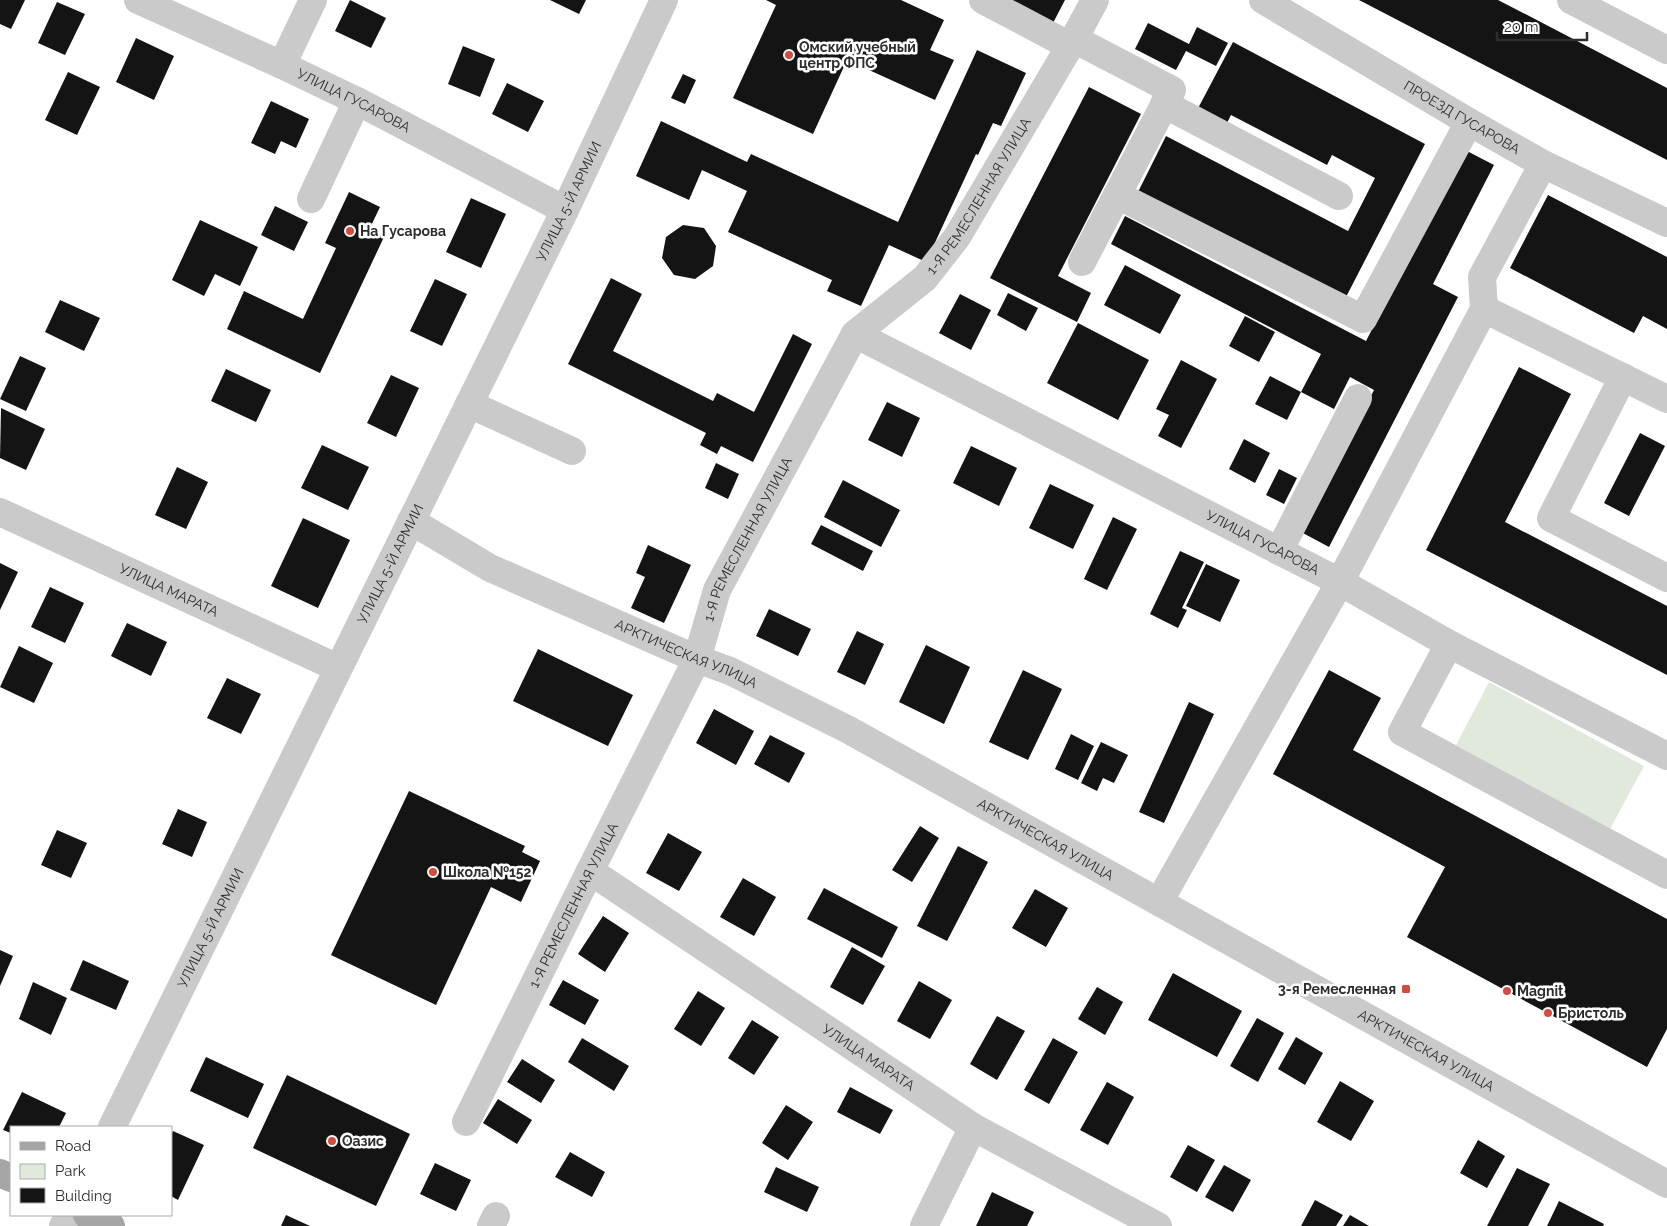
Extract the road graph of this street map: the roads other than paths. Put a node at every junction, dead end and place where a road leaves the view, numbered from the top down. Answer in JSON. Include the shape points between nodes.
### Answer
{"nodes":[{"id":1,"x":138,"y":0,"type":"edge"},
{"id":2,"x":313,"y":0,"type":"edge"},
{"id":3,"x":664,"y":0,"type":"edge"},
{"id":4,"x":983,"y":0,"type":"edge"},
{"id":5,"x":1095,"y":0,"type":"edge"},
{"id":6,"x":1263,"y":0,"type":"edge"},
{"id":7,"x":1571,"y":0,"type":"edge"},
{"id":8,"x":1072,"y":42,"type":"junction"},
{"id":9,"x":1667,"y":50,"type":"edge"},
{"id":10,"x":282,"y":65,"type":"junction"},
{"id":11,"x":357,"y":101,"type":"junction"},
{"id":12,"x":1164,"y":104,"type":"junction"},
{"id":13,"x":1469,"y":122,"type":"junction"},
{"id":14,"x":1543,"y":164,"type":"junction"},
{"id":15,"x":1117,"y":195,"type":"junction"},
{"id":16,"x":1339,"y":196,"type":"dead end"},
{"id":17,"x":311,"y":199,"type":"dead end"},
{"id":18,"x":565,"y":210,"type":"junction"},
{"id":19,"x":1667,"y":223,"type":"edge"},
{"id":20,"x":1082,"y":262,"type":"dead end"},
{"id":21,"x":1484,"y":308,"type":"junction"},
{"id":22,"x":855,"y":334,"type":"junction"},
{"id":23,"x":1623,"y":377,"type":"junction"},
{"id":24,"x":1358,"y":398,"type":"dead end"},
{"id":25,"x":1667,"y":399,"type":"edge"},
{"id":26,"x":469,"y":404,"type":"junction"},
{"id":27,"x":572,"y":451,"type":"dead end"},
{"id":28,"x":0,"y":512,"type":"edge"},
{"id":29,"x":411,"y":521,"type":"junction"},
{"id":30,"x":1279,"y":551,"type":"junction"},
{"id":31,"x":1667,"y":578,"type":"edge"},
{"id":32,"x":1340,"y":582,"type":"junction"},
{"id":33,"x":1449,"y":644,"type":"junction"},
{"id":34,"x":698,"y":659,"type":"junction"},
{"id":35,"x":338,"y":668,"type":"junction"},
{"id":36,"x":1667,"y":756,"type":"edge"},
{"id":37,"x":590,"y":871,"type":"junction"},
{"id":38,"x":1667,"y":875,"type":"edge"},
{"id":39,"x":1159,"y":902,"type":"junction"},
{"id":40,"x":466,"y":1122,"type":"dead end"},
{"id":41,"x":112,"y":1126,"type":"edge"},
{"id":42,"x":973,"y":1127,"type":"junction"},
{"id":43,"x":1666,"y":1182,"type":"edge"},
{"id":44,"x":89,"y":1216,"type":"edge"},
{"id":45,"x":111,"y":1226,"type":"edge"},
{"id":46,"x":924,"y":1226,"type":"edge"},
{"id":47,"x":1158,"y":1226,"type":"edge"}],
"edges":[{"from":1,"to":10,"type":"street","name":"УЛИЦА ГУСАРОВА"},
{"from":2,"to":10,"type":"street"},
{"from":3,"to":18,"type":"street","name":"УЛИЦА 5-Й АРМИИ"},
{"from":4,"to":8,"type":"street"},
{"from":5,"to":8,"type":"street","name":"1-Я РЕМЕСЛЕННАЯ УЛИЦА"},
{"from":6,"to":13,"type":"street","name":"ПРОЕЗД ГУСАРОВА"},
{"from":7,"to":9,"type":"street"},
{"from":8,"to":12,"type":"street","via":[[1172,90]]},
{"from":8,"to":22,"type":"street","name":"1-Я РЕМЕСЛЕННАЯ УЛИЦА","via":[[957,237],[926,278]]},
{"from":10,"to":11,"type":"street","name":"УЛИЦА ГУСАРОВА"},
{"from":11,"to":17,"type":"street"},
{"from":11,"to":18,"type":"street","name":"УЛИЦА ГУСАРОВА"},
{"from":12,"to":15,"type":"street"},
{"from":12,"to":16,"type":"street"},
{"from":13,"to":14,"type":"street","name":"ПРОЕЗД ГУСАРОВА"},
{"from":13,"to":15,"type":"street","via":[[1364,320]]},
{"from":14,"to":19,"type":"street","name":"ПРОЕЗД ГУСАРОВА"},
{"from":14,"to":21,"type":"street","via":[[1482,276]]},
{"from":15,"to":20,"type":"street"},
{"from":18,"to":26,"type":"street","name":"УЛИЦА 5-Й АРМИИ"},
{"from":21,"to":23,"type":"street"},
{"from":21,"to":32,"type":"street"},
{"from":22,"to":30,"type":"street","name":"УЛИЦА ГУСАРОВА"},
{"from":22,"to":34,"type":"street","name":"1-Я РЕМЕСЛЕННАЯ УЛИЦА","via":[[717,590]]},
{"from":23,"to":25,"type":"street"},
{"from":23,"to":31,"type":"street","via":[[1551,518]]},
{"from":24,"to":30,"type":"street"},
{"from":26,"to":27,"type":"street"},
{"from":26,"to":29,"type":"street","name":"УЛИЦА 5-Й АРМИИ"},
{"from":28,"to":35,"type":"street","name":"УЛИЦА МАРАТА"},
{"from":29,"to":34,"type":"street","name":"АРКТИЧЕСКАЯ УЛИЦА","via":[[490,568]]},
{"from":29,"to":35,"type":"street","name":"УЛИЦА 5-Й АРМИИ"},
{"from":30,"to":32,"type":"street","name":"УЛИЦА ГУСАРОВА"},
{"from":32,"to":33,"type":"street","name":"УЛИЦА ГУСАРОВА"},
{"from":32,"to":39,"type":"street"},
{"from":33,"to":36,"type":"street","name":"УЛИЦА ГУСАРОВА"},
{"from":33,"to":38,"type":"street","via":[[1402,732]]},
{"from":34,"to":37,"type":"street","name":"1-Я РЕМЕСЛЕННАЯ УЛИЦА"},
{"from":34,"to":39,"type":"street","name":"АРКТИЧЕСКАЯ УЛИЦА","via":[[730,671],[847,729]]},
{"from":35,"to":41,"type":"street","name":"УЛИЦА 5-Й АРМИИ"},
{"from":37,"to":40,"type":"street","name":"1-Я РЕМЕСЛЕННАЯ УЛИЦА"},
{"from":37,"to":42,"type":"street","name":"УЛИЦА МАРАТА"},
{"from":39,"to":43,"type":"street","name":"АРКТИЧЕСКАЯ УЛИЦА"},
{"from":42,"to":46,"type":"street"},
{"from":42,"to":47,"type":"street","name":"УЛИЦА МАРАТА"},
{"from":44,"to":45,"type":"main road"}]}
